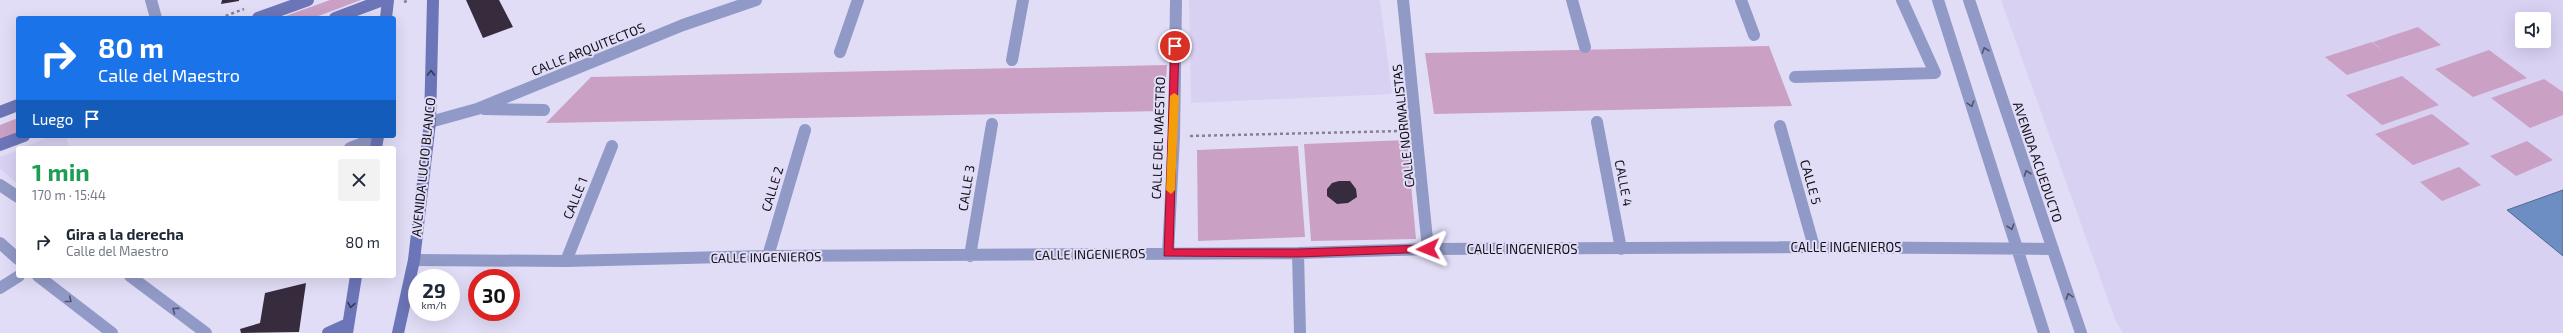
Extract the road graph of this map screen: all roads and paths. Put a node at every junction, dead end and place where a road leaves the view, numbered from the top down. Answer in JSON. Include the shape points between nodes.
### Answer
{"nodes":[{"id":1,"x":151,"y":0,"type":"edge"},
{"id":2,"x":308,"y":0,"type":"edge"},
{"id":3,"x":383,"y":0,"type":"edge"},
{"id":4,"x":388,"y":0,"type":"edge"},
{"id":5,"x":433,"y":0,"type":"edge"},
{"id":6,"x":756,"y":0,"type":"edge"},
{"id":7,"x":858,"y":0,"type":"edge"},
{"id":8,"x":1023,"y":0,"type":"edge"},
{"id":9,"x":1176,"y":0,"type":"edge"},
{"id":10,"x":1403,"y":0,"type":"edge"},
{"id":11,"x":1572,"y":0,"type":"edge"},
{"id":12,"x":1741,"y":0,"type":"edge"},
{"id":13,"x":1902,"y":0,"type":"edge"},
{"id":14,"x":1938,"y":0,"type":"edge"},
{"id":15,"x":1968,"y":0,"type":"edge"},
{"id":16,"x":155,"y":16,"type":"edge"},
{"id":17,"x":264,"y":16,"type":"edge"},
{"id":18,"x":341,"y":16,"type":"edge"},
{"id":19,"x":386,"y":16,"type":"edge"},
{"id":20,"x":1754,"y":35,"type":"dead end"},
{"id":21,"x":1585,"y":47,"type":"dead end"},
{"id":22,"x":840,"y":52,"type":"dead end"},
{"id":23,"x":1012,"y":60,"type":"dead end"},
{"id":24,"x":1795,"y":77,"type":"dead end"},
{"id":25,"x":16,"y":107,"type":"edge"},
{"id":26,"x":477,"y":109,"type":"junction"},
{"id":27,"x":544,"y":110,"type":"dead end"},
{"id":28,"x":0,"y":112,"type":"edge"},
{"id":29,"x":430,"y":122,"type":"junction"},
{"id":30,"x":1597,"y":122,"type":"dead end"},
{"id":31,"x":992,"y":124,"type":"dead end"},
{"id":32,"x":1780,"y":126,"type":"dead end"},
{"id":33,"x":806,"y":130,"type":"dead end"},
{"id":34,"x":1418,"y":131,"type":"junction"},
{"id":35,"x":1174,"y":137,"type":"junction"},
{"id":36,"x":19,"y":138,"type":"edge"},
{"id":37,"x":377,"y":140,"type":"edge"},
{"id":38,"x":0,"y":145,"type":"edge"},
{"id":39,"x":357,"y":146,"type":"edge"},
{"id":40,"x":612,"y":146,"type":"dead end"},
{"id":41,"x":0,"y":185,"type":"edge"},
{"id":42,"x":16,"y":196,"type":"edge"},
{"id":43,"x":0,"y":244,"type":"edge"},
{"id":44,"x":1814,"y":247,"type":"junction"},
{"id":45,"x":2018,"y":247,"type":"junction"},
{"id":46,"x":1428,"y":249,"type":"junction"},
{"id":47,"x":2053,"y":249,"type":"junction"},
{"id":48,"x":1621,"y":250,"type":"junction"},
{"id":49,"x":1168,"y":253,"type":"junction"},
{"id":50,"x":1298,"y":253,"type":"junction"},
{"id":51,"x":768,"y":256,"type":"junction"},
{"id":52,"x":970,"y":256,"type":"junction"},
{"id":53,"x":16,"y":257,"type":"edge"},
{"id":54,"x":414,"y":260,"type":"junction"},
{"id":55,"x":566,"y":261,"type":"junction"},
{"id":56,"x":17,"y":278,"type":"edge"},
{"id":57,"x":41,"y":278,"type":"edge"},
{"id":58,"x":133,"y":278,"type":"edge"},
{"id":59,"x":356,"y":278,"type":"edge"},
{"id":60,"x":0,"y":288,"type":"edge"},
{"id":61,"x":347,"y":329,"type":"edge"},
{"id":62,"x":112,"y":333,"type":"edge"},
{"id":63,"x":206,"y":333,"type":"edge"},
{"id":64,"x":328,"y":333,"type":"edge"},
{"id":65,"x":398,"y":333,"type":"edge"},
{"id":66,"x":1300,"y":333,"type":"edge"},
{"id":67,"x":2044,"y":333,"type":"edge"},
{"id":68,"x":2081,"y":333,"type":"edge"}],
"edges":[{"from":1,"to":16,"type":"street"},
{"from":2,"to":17,"type":"main road"},
{"from":3,"to":18,"type":"main road"},
{"from":4,"to":19,"type":"main road"},
{"from":29,"to":5,"type":"main road","name":"AVENIDA LUCIO BLANCO","one_way":true},
{"from":6,"to":26,"type":"street","name":"CALLE ARQUITECTOS","via":[[683,25]]},
{"from":7,"to":22,"type":"street"},
{"from":8,"to":23,"type":"street"},
{"from":9,"to":35,"type":"street","name":"CALLE DEL MAESTRO"},
{"from":10,"to":34,"type":"street","name":"CALLE NORMALISTAS"},
{"from":11,"to":21,"type":"street"},
{"from":12,"to":20,"type":"street"},
{"from":13,"to":24,"type":"street","via":[[1935,73]]},
{"from":14,"to":45,"type":"street","one_way":true},
{"from":47,"to":15,"type":"street","name":"AVENIDA ACUEDUCTO","one_way":true},
{"from":25,"to":28,"type":"main road"},
{"from":26,"to":27,"type":"street"},
{"from":26,"to":29,"type":"street","name":"CALLE ARQUITECTOS"},
{"from":29,"to":54,"type":"main road","name":"AVENIDA LUCIO BLANCO"},
{"from":30,"to":48,"type":"street","name":"CALLE 4"},
{"from":31,"to":52,"type":"street","name":"CALLE 3"},
{"from":32,"to":44,"type":"street","name":"CALLE 5"},
{"from":33,"to":51,"type":"street","name":"CALLE 2"},
{"from":34,"to":35,"type":"path"},
{"from":34,"to":46,"type":"street","name":"CALLE NORMALISTAS"},
{"from":35,"to":49,"type":"street","name":"CALLE DEL MAESTRO"},
{"from":36,"to":38,"type":"main road"},
{"from":37,"to":39,"type":"street"},
{"from":40,"to":55,"type":"street","name":"CALLE 1"},
{"from":41,"to":42,"type":"street"},
{"from":43,"to":53,"type":"street"},
{"from":44,"to":45,"type":"street","name":"CALLE INGENIEROS"},
{"from":44,"to":48,"type":"street","name":"CALLE INGENIEROS"},
{"from":45,"to":47,"type":"street","name":"CALLE INGENIEROS"},
{"from":45,"to":67,"type":"street"},
{"from":46,"to":48,"type":"street","name":"CALLE INGENIEROS"},
{"from":46,"to":50,"type":"street","name":"CALLE INGENIEROS"},
{"from":68,"to":47,"type":"street","name":"AVENIDA ACUEDUCTO","one_way":true},
{"from":49,"to":50,"type":"street","name":"CALLE INGENIEROS"},
{"from":49,"to":52,"type":"street","name":"CALLE INGENIEROS"},
{"from":50,"to":66,"type":"street"},
{"from":51,"to":52,"type":"street","name":"CALLE INGENIEROS"},
{"from":51,"to":55,"type":"street","name":"CALLE INGENIEROS"},
{"from":54,"to":55,"type":"street","name":"CALLE INGENIEROS"},
{"from":54,"to":65,"type":"main road","name":"AVENIDA LUCIO BLANCO"},
{"from":56,"to":60,"type":"street"},
{"from":57,"to":62,"type":"street","one_way":true},
{"from":63,"to":58,"type":"street","one_way":true},
{"from":59,"to":61,"type":"main road","one_way":true},
{"from":61,"to":64,"type":"main road"}]}
